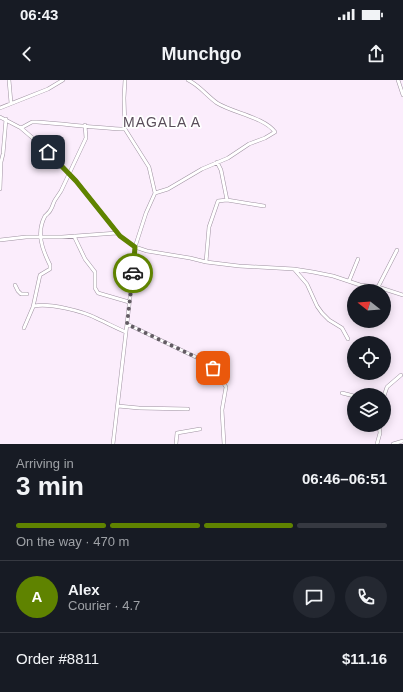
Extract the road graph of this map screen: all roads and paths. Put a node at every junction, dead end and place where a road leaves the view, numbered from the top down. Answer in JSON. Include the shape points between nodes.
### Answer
{"nodes":[{"id":1,"x":9,"y":80,"type":"edge"},
{"id":2,"x":63,"y":80,"type":"edge"},
{"id":3,"x":125,"y":80,"type":"edge"},
{"id":4,"x":188,"y":80,"type":"edge"},
{"id":5,"x":398,"y":80,"type":"edge"},
{"id":6,"x":403,"y":95,"type":"edge"},
{"id":7,"x":11,"y":103,"type":"junction"},
{"id":8,"x":0,"y":108,"type":"edge"},
{"id":9,"x":0,"y":117,"type":"edge"},
{"id":10,"x":6,"y":119,"type":"junction"},
{"id":11,"x":85,"y":125,"type":"junction"},
{"id":12,"x":21,"y":128,"type":"junction"},
{"id":13,"x":125,"y":129,"type":"junction"},
{"id":14,"x":217,"y":162,"type":"junction"},
{"id":15,"x":69,"y":173,"type":"junction"},
{"id":16,"x":0,"y":189,"type":"edge"},
{"id":17,"x":155,"y":193,"type":"junction"},
{"id":18,"x":227,"y":200,"type":"junction"},
{"id":19,"x":264,"y":206,"type":"dead end"},
{"id":20,"x":117,"y":232,"type":"junction"},
{"id":21,"x":74,"y":236,"type":"junction"},
{"id":22,"x":40,"y":237,"type":"junction"},
{"id":23,"x":0,"y":240,"type":"edge"},
{"id":24,"x":135,"y":247,"type":"junction"},
{"id":25,"x":397,"y":250,"type":"dead end"},
{"id":26,"x":358,"y":259,"type":"dead end"},
{"id":27,"x":206,"y":262,"type":"junction"},
{"id":28,"x":294,"y":269,"type":"junction"},
{"id":29,"x":349,"y":281,"type":"junction"},
{"id":30,"x":357,"y":284,"type":"edge"},
{"id":31,"x":380,"y":284,"type":"edge"},
{"id":32,"x":16,"y":285,"type":"dead end"},
{"id":33,"x":403,"y":288,"type":"edge"},
{"id":34,"x":391,"y":291,"type":"edge"},
{"id":35,"x":37,"y":293,"type":"junction"},
{"id":36,"x":402,"y":294,"type":"edge"},
{"id":37,"x":129,"y":302,"type":"junction"},
{"id":38,"x":34,"y":306,"type":"junction"},
{"id":39,"x":127,"y":324,"type":"junction"},
{"id":40,"x":24,"y":328,"type":"dead end"},
{"id":41,"x":126,"y":332,"type":"junction"},
{"id":42,"x":347,"y":337,"type":"edge"},
{"id":43,"x":401,"y":375,"type":"dead end"},
{"id":44,"x":387,"y":388,"type":"edge"},
{"id":45,"x":342,"y":393,"type":"dead end"},
{"id":46,"x":347,"y":394,"type":"edge"},
{"id":47,"x":118,"y":406,"type":"junction"},
{"id":48,"x":188,"y":409,"type":"dead end"},
{"id":49,"x":200,"y":429,"type":"dead end"},
{"id":50,"x":380,"y":432,"type":"edge"},
{"id":51,"x":403,"y":440,"type":"edge"},
{"id":52,"x":113,"y":444,"type":"edge"},
{"id":53,"x":176,"y":444,"type":"edge"},
{"id":54,"x":224,"y":444,"type":"edge"},
{"id":55,"x":377,"y":444,"type":"edge"},
{"id":56,"x":393,"y":444,"type":"edge"}],
"edges":[{"from":1,"to":7,"type":"street"},
{"from":2,"to":7,"type":"street","via":[[48,89]]},
{"from":3,"to":13,"type":"street"},
{"from":4,"to":14,"type":"street","via":[[218,104],[267,124],[275,132]]},
{"from":5,"to":6,"type":"street"},
{"from":7,"to":8,"type":"street"},
{"from":9,"to":10,"type":"street"},
{"from":10,"to":12,"type":"street"},
{"from":10,"to":16,"type":"street"},
{"from":11,"to":12,"type":"street","via":[[32,122]]},
{"from":11,"to":13,"type":"street"},
{"from":11,"to":15,"type":"street","via":[[86,138]]},
{"from":12,"to":15,"type":"street"},
{"from":13,"to":17,"type":"street","via":[[147,163]]},
{"from":14,"to":17,"type":"street","via":[[168,189]]},
{"from":14,"to":18,"type":"street"},
{"from":15,"to":20,"type":"street"},
{"from":15,"to":22,"type":"street","via":[[45,217]]},
{"from":17,"to":24,"type":"street"},
{"from":18,"to":19,"type":"street"},
{"from":18,"to":27,"type":"street","via":[[218,201],[214,209],[209,227]]},
{"from":20,"to":21,"type":"street"},
{"from":20,"to":24,"type":"street"},
{"from":21,"to":22,"type":"street"},
{"from":21,"to":37,"type":"street","via":[[85,259],[95,272],[95,288],[98,293]]},
{"from":22,"to":23,"type":"street"},
{"from":22,"to":35,"type":"street","via":[[50,267],[40,276]]},
{"from":24,"to":27,"type":"street"},
{"from":24,"to":37,"type":"street"},
{"from":25,"to":31,"type":"street"},
{"from":26,"to":29,"type":"street"},
{"from":27,"to":28,"type":"street"},
{"from":28,"to":29,"type":"street"},
{"from":28,"to":42,"type":"street","via":[[307,284],[322,313],[342,328]]},
{"from":29,"to":30,"type":"street"},
{"from":32,"to":35,"type":"street","via":[[21,294]]},
{"from":33,"to":36,"type":"street"},
{"from":34,"to":36,"type":"street"},
{"from":35,"to":38,"type":"street"},
{"from":37,"to":39,"type":"street"},
{"from":38,"to":40,"type":"street"},
{"from":38,"to":41,"type":"street","via":[[63,308],[96,318]]},
{"from":39,"to":41,"type":"street"},
{"from":39,"to":54,"type":"street","via":[[206,362],[218,374],[226,388],[222,410]]},
{"from":41,"to":47,"type":"street"},
{"from":43,"to":44,"type":"street"},
{"from":45,"to":46,"type":"street"},
{"from":47,"to":48,"type":"street"},
{"from":47,"to":52,"type":"street"},
{"from":49,"to":53,"type":"street","via":[[177,433]]},
{"from":50,"to":55,"type":"street"},
{"from":51,"to":56,"type":"street"}]}
